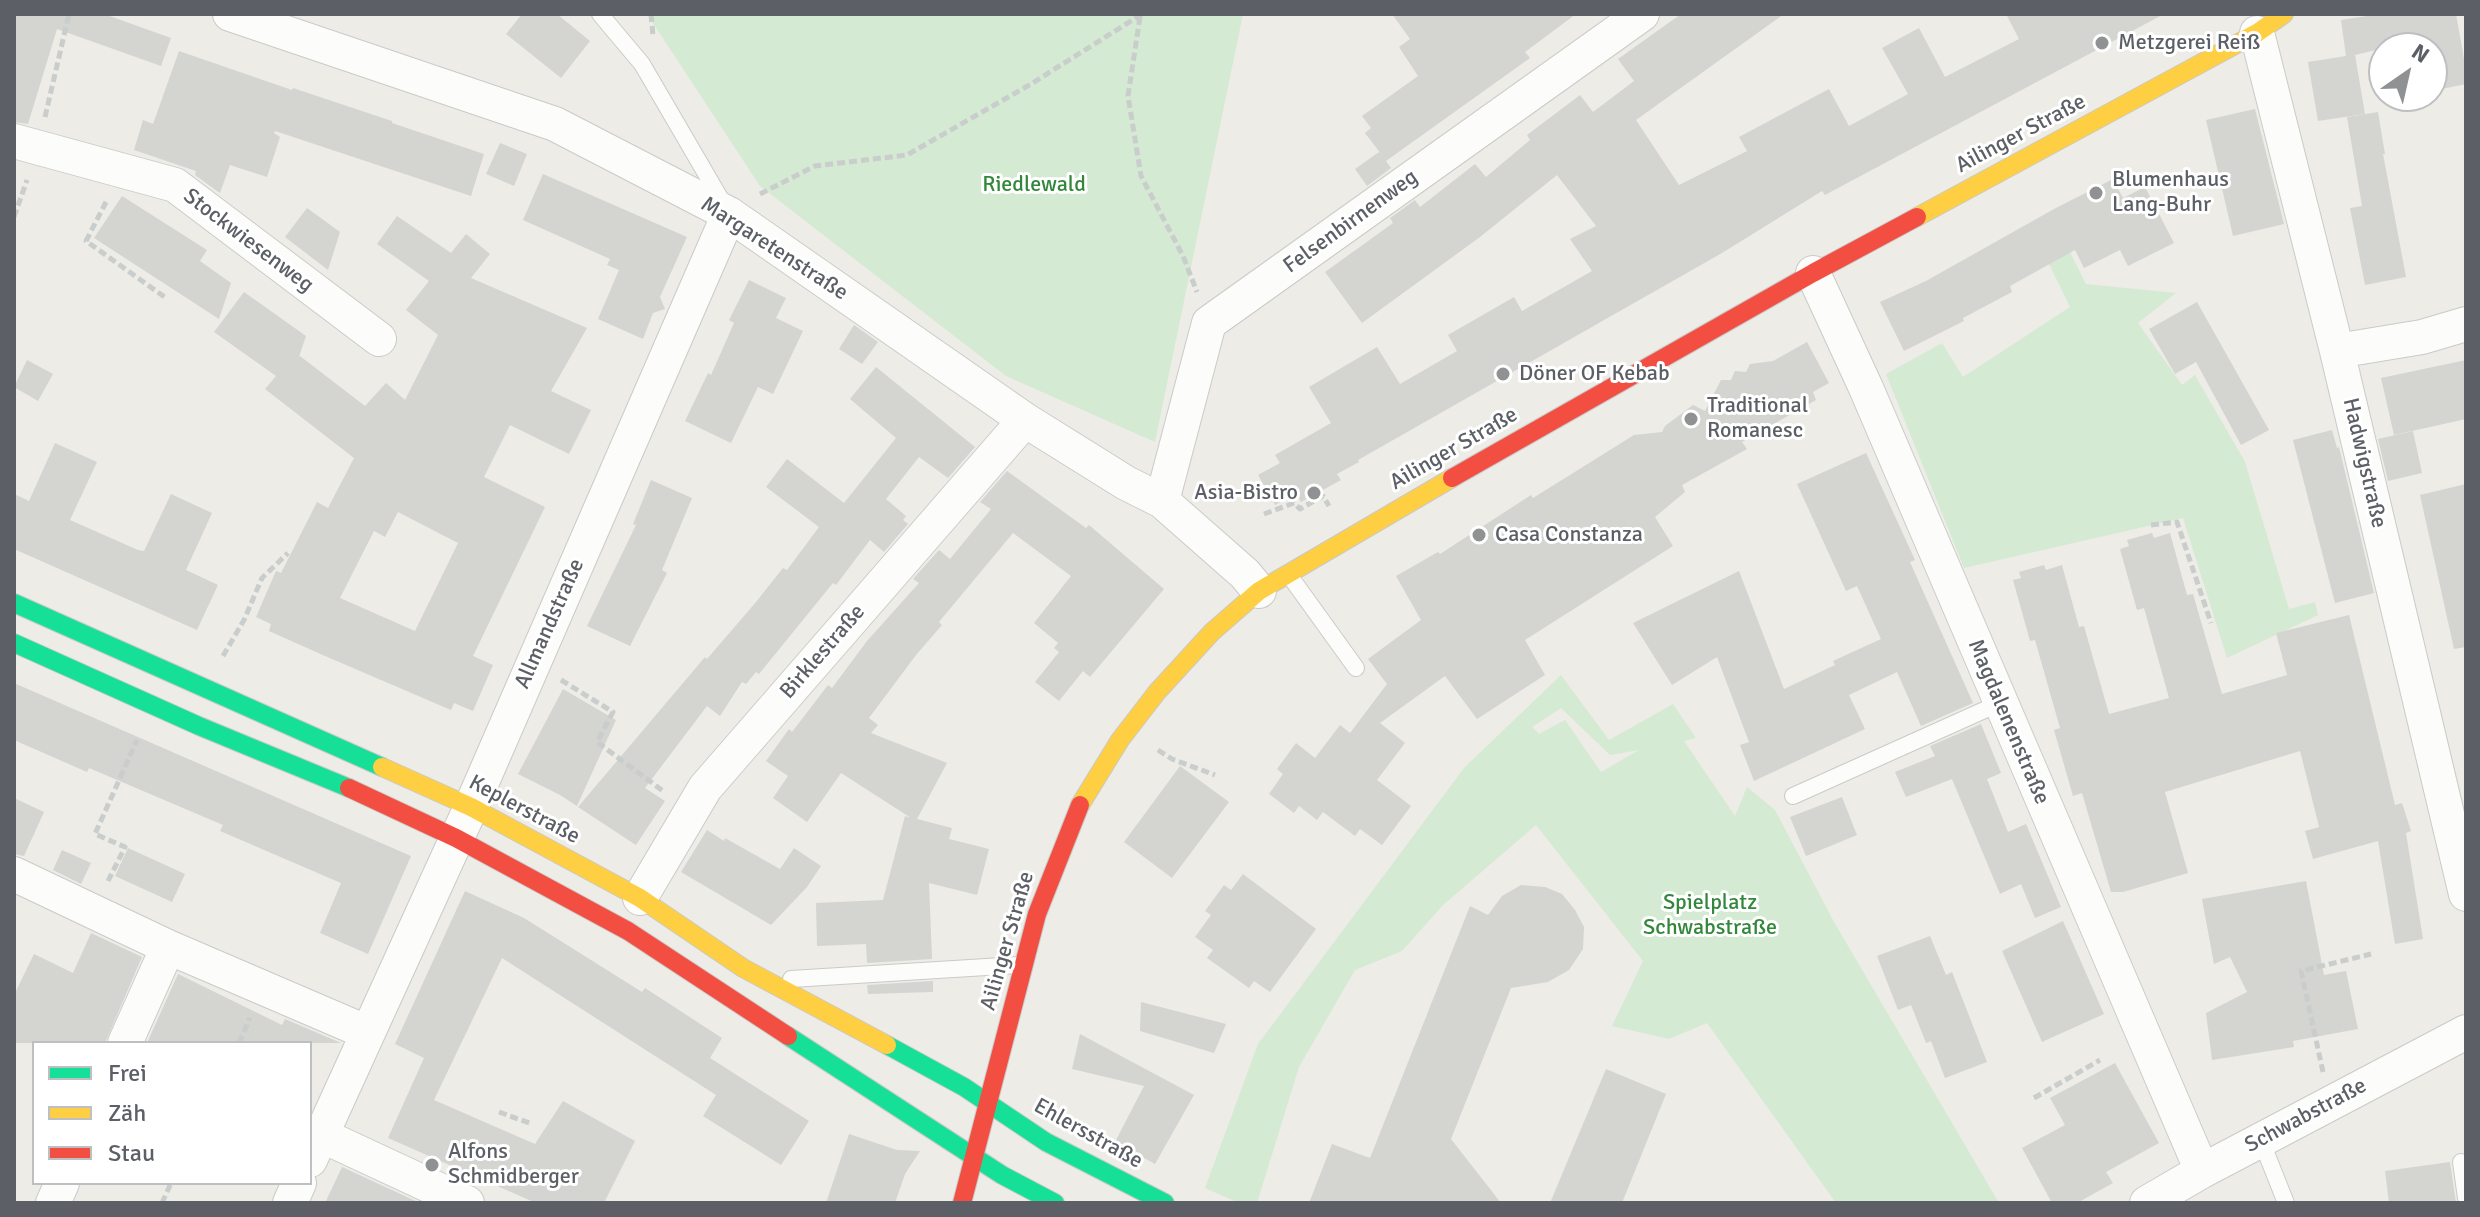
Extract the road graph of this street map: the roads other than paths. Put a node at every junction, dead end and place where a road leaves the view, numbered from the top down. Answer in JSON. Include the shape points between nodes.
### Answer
{"nodes":[{"id":1,"x":230,"y":14,"type":"edge"},
{"id":2,"x":600,"y":14,"type":"edge"},
{"id":3,"x":1642,"y":14,"type":"edge"},
{"id":4,"x":2270,"y":24,"type":"edge"},
{"id":5,"x":14,"y":141,"type":"edge"},
{"id":6,"x":729,"y":214,"type":"junction"},
{"id":7,"x":1813,"y":273,"type":"junction"},
{"id":8,"x":2466,"y":324,"type":"edge"},
{"id":9,"x":379,"y":339,"type":"dead end"},
{"id":10,"x":2337,"y":351,"type":"junction"},
{"id":11,"x":1025,"y":420,"type":"junction"},
{"id":12,"x":1162,"y":501,"type":"junction"},
{"id":13,"x":1289,"y":573,"type":"junction"},
{"id":14,"x":1259,"y":591,"type":"junction"},
{"id":15,"x":14,"y":603,"type":"edge"},
{"id":16,"x":14,"y":643,"type":"edge"},
{"id":17,"x":1356,"y":668,"type":"dead end"},
{"id":18,"x":2000,"y":703,"type":"junction"},
{"id":19,"x":1793,"y":796,"type":"dead end"},
{"id":20,"x":471,"y":807,"type":"junction"},
{"id":21,"x":456,"y":838,"type":"junction"},
{"id":22,"x":14,"y":874,"type":"edge"},
{"id":23,"x":2466,"y":894,"type":"edge"},
{"id":24,"x":640,"y":898,"type":"junction"},
{"id":25,"x":168,"y":947,"type":"junction"},
{"id":26,"x":1024,"y":964,"type":"junction"},
{"id":27,"x":743,"y":968,"type":"junction"},
{"id":28,"x":366,"y":1032,"type":"junction"},
{"id":29,"x":2466,"y":1032,"type":"edge"},
{"id":30,"x":126,"y":1041,"type":"edge"},
{"id":31,"x":988,"y":1104,"type":"junction"},
{"id":32,"x":2261,"y":1140,"type":"junction"},
{"id":33,"x":315,"y":1148,"type":"edge"},
{"id":34,"x":974,"y":1157,"type":"junction"},
{"id":35,"x":2461,"y":1162,"type":"dead end"},
{"id":36,"x":2202,"y":1171,"type":"junction"},
{"id":37,"x":2466,"y":1198,"type":"edge"},
{"id":38,"x":467,"y":1203,"type":"edge"},
{"id":39,"x":962,"y":1203,"type":"edge"},
{"id":40,"x":1055,"y":1203,"type":"edge"},
{"id":41,"x":1165,"y":1203,"type":"edge"},
{"id":42,"x":2147,"y":1203,"type":"edge"},
{"id":43,"x":2286,"y":1203,"type":"edge"}],
"edges":[{"from":1,"to":6,"type":"street","name":"Margaretenstraße","via":[[555,124]]},
{"from":2,"to":6,"type":"lane","via":[[642,64]]},
{"from":3,"to":12,"type":"street","name":"Felsenbirnenweg","via":[[1209,323]]},
{"from":4,"to":7,"type":"street","name":"Ailinger Straße"},
{"from":4,"to":10,"type":"street","name":"Hadwigstraße"},
{"from":5,"to":9,"type":"street","name":"Stockwiesenweg","via":[[175,185]]},
{"from":6,"to":11,"type":"street","name":"Margaretenstraße"},
{"from":6,"to":20,"type":"street","name":"Allmandstraße"},
{"from":7,"to":13,"type":"street","name":"Ailinger Straße"},
{"from":7,"to":18,"type":"street","name":"Magdalenenstraße"},
{"from":8,"to":10,"type":"street"},
{"from":10,"to":23,"type":"street","name":"Hadwigstraße"},
{"from":11,"to":12,"type":"street","name":"Margaretenstraße"},
{"from":11,"to":24,"type":"street","name":"Birklestraße","via":[[705,788]]},
{"from":12,"to":14,"type":"street","name":"Margaretenstraße"},
{"from":13,"to":14,"type":"street","name":"Ailinger Straße"},
{"from":13,"to":17,"type":"lane"},
{"from":14,"to":26,"type":"street","name":"Ailinger Straße","via":[[1157,692],[1080,804],[1037,914]]},
{"from":15,"to":20,"type":"street","name":"Keplerstraße"},
{"from":16,"to":21,"type":"street"},
{"from":18,"to":19,"type":"lane"},
{"from":18,"to":36,"type":"street","name":"Magdalenenstraße"},
{"from":20,"to":21,"type":"street","name":"Allmandstraße"},
{"from":20,"to":24,"type":"street","name":"Keplerstraße"},
{"from":21,"to":28,"type":"street","name":"Allmandstraße"},
{"from":21,"to":34,"type":"street","via":[[628,931]]},
{"from":22,"to":25,"type":"street"},
{"from":24,"to":27,"type":"street","name":"Keplerstraße"},
{"from":25,"to":28,"type":"street"},
{"from":25,"to":30,"type":"street"},
{"from":26,"to":27,"type":"lane","via":[[798,981]]},
{"from":26,"to":31,"type":"street","name":"Ailinger Straße"},
{"from":27,"to":31,"type":"street","name":"Keplerstraße"},
{"from":28,"to":33,"type":"street","name":"Allmandstraße"},
{"from":29,"to":32,"type":"street","name":"Schwabstraße"},
{"from":31,"to":34,"type":"street","name":"Ailinger Straße"},
{"from":31,"to":41,"type":"street","name":"Ehlersstraße","via":[[1046,1142]]},
{"from":32,"to":36,"type":"street","name":"Schwabstraße"},
{"from":32,"to":43,"type":"lane"},
{"from":33,"to":38,"type":"street","name":"Allmandstraße"},
{"from":34,"to":39,"type":"street","name":"Ailinger Straße"},
{"from":34,"to":40,"type":"street"},
{"from":35,"to":37,"type":"lane"},
{"from":36,"to":42,"type":"street","name":"Schwabstraße"}]}
